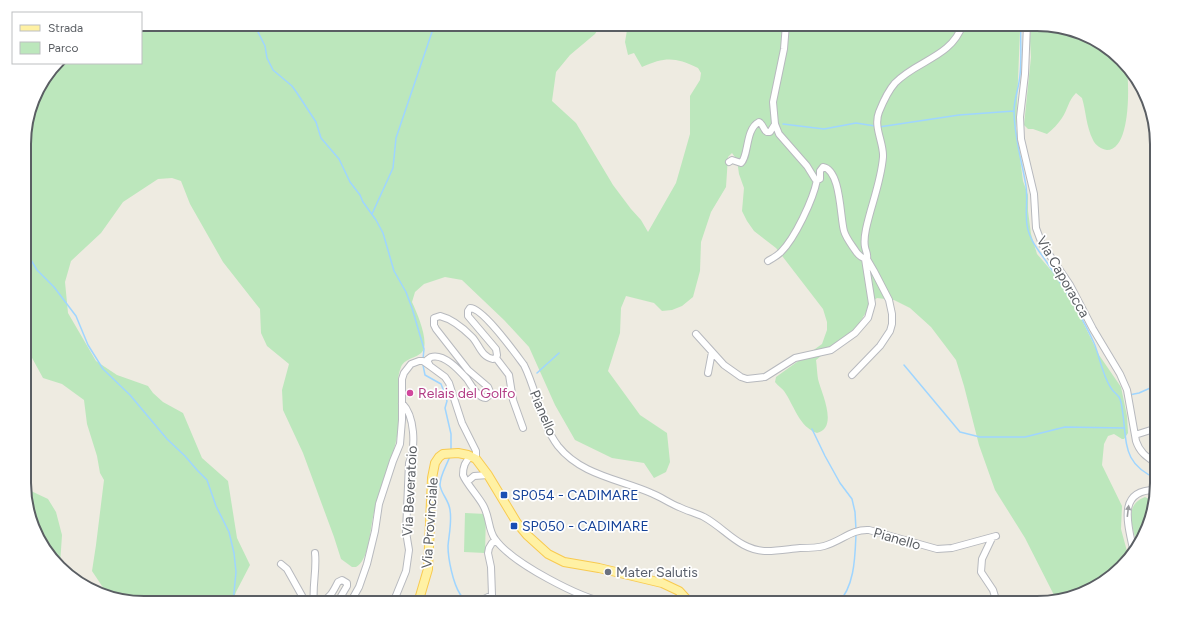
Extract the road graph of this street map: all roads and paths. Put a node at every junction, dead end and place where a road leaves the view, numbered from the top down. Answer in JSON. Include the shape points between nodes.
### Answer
{"nodes":[{"id":1,"x":785,"y":31,"type":"edge"},
{"id":2,"x":960,"y":31,"type":"edge"},
{"id":3,"x":1027,"y":31,"type":"edge"},
{"id":4,"x":775,"y":124,"type":"junction"},
{"id":5,"x":729,"y":162,"type":"dead end"},
{"id":6,"x":817,"y":180,"type":"junction"},
{"id":7,"x":866,"y":259,"type":"junction"},
{"id":8,"x":768,"y":261,"type":"dead end"},
{"id":9,"x":696,"y":334,"type":"dead end"},
{"id":10,"x":712,"y":352,"type":"junction"},
{"id":11,"x":496,"y":358,"type":"junction"},
{"id":12,"x":430,"y":366,"type":"junction"},
{"id":13,"x":708,"y":373,"type":"dead end"},
{"id":14,"x":852,"y":375,"type":"dead end"},
{"id":15,"x":402,"y":403,"type":"junction"},
{"id":16,"x":523,"y":428,"type":"dead end"},
{"id":17,"x":1150,"y":430,"type":"edge"},
{"id":18,"x":1135,"y":435,"type":"junction"},
{"id":19,"x":473,"y":458,"type":"junction"},
{"id":20,"x":1150,"y":459,"type":"edge"},
{"id":21,"x":464,"y":465,"type":"junction"},
{"id":22,"x":488,"y":475,"type":"junction"},
{"id":23,"x":474,"y":476,"type":"junction"},
{"id":24,"x":467,"y":482,"type":"junction"},
{"id":25,"x":1150,"y":490,"type":"edge"},
{"id":26,"x":496,"y":541,"type":"junction"},
{"id":27,"x":1132,"y":544,"type":"edge"},
{"id":28,"x":315,"y":553,"type":"dead end"},
{"id":29,"x":281,"y":564,"type":"dead end"},
{"id":30,"x":302,"y":596,"type":"edge"},
{"id":31,"x":314,"y":596,"type":"edge"},
{"id":32,"x":330,"y":596,"type":"edge"},
{"id":33,"x":341,"y":596,"type":"edge"},
{"id":34,"x":354,"y":596,"type":"edge"},
{"id":35,"x":396,"y":596,"type":"edge"},
{"id":36,"x":420,"y":596,"type":"edge"},
{"id":37,"x":490,"y":596,"type":"edge"},
{"id":38,"x":587,"y":596,"type":"edge"},
{"id":39,"x":684,"y":596,"type":"edge"},
{"id":40,"x":995,"y":596,"type":"edge"}],
"edges":[{"from":1,"to":4,"type":"street","via":[[773,102]]},
{"from":2,"to":7,"type":"street","via":[[950,46],[896,82],[878,115],[883,156],[866,229]]},
{"from":3,"to":18,"type":"street","name":"Via Caporacca","via":[[1020,117],[1021,140],[1034,194],[1036,228],[1042,244],[1070,285],[1120,374],[1127,390]]},
{"from":4,"to":5,"type":"street","via":[[770,132],[767,132],[762,123],[758,122],[748,139],[743,161],[740,164],[731,160]]},
{"from":4,"to":6,"type":"street","via":[[779,134]]},
{"from":6,"to":7,"type":"street","via":[[820,179],[823,167],[834,177],[844,232],[857,254]]},
{"from":6,"to":8,"type":"street","via":[[812,199],[793,236],[782,252]]},
{"from":7,"to":10,"type":"street","via":[[872,304],[868,318],[855,334],[831,350],[795,358],[765,377],[747,379],[724,364]]},
{"from":7,"to":14,"type":"street","via":[[889,300],[892,324],[885,340]]},
{"from":9,"to":10,"type":"street"},
{"from":10,"to":13,"type":"street"},
{"from":11,"to":12,"type":"street","via":[[486,356],[473,337],[451,320],[440,316],[434,318],[436,330],[468,370],[488,387],[491,394],[486,398],[479,396],[463,375],[438,356],[431,356],[427,360]]},
{"from":11,"to":16,"type":"street","via":[[509,375]]},
{"from":11,"to":40,"type":"street","name":"Pianello","via":[[496,349],[468,316],[470,308],[478,310],[487,319],[524,365],[550,433],[559,446],[578,464],[595,473],[651,493],[704,518],[748,548],[768,551],[822,547],[860,530],[869,530],[937,549],[952,548],[994,537],[982,560],[981,572]]},
{"from":12,"to":15,"type":"street","via":[[419,361],[411,364],[402,379]]},
{"from":12,"to":19,"type":"street","via":[[449,383],[462,423],[476,451]]},
{"from":15,"to":34,"type":"street","via":[[400,444],[379,504],[367,564]]},
{"from":15,"to":35,"type":"street","name":"Via Beveratoio","via":[[408,410],[413,430],[413,452],[409,463],[406,532],[409,550],[406,571]]},
{"from":17,"to":18,"type":"street"},
{"from":18,"to":20,"type":"street","name":"Via Caporacca","via":[[1138,448]]},
{"from":19,"to":21,"type":"street"},
{"from":19,"to":22,"type":"main road"},
{"from":19,"to":36,"type":"main road","name":"Via Provinciale","via":[[453,453],[443,454],[435,464],[432,478],[428,569]]},
{"from":21,"to":23,"type":"street"},
{"from":21,"to":24,"type":"street","via":[[463,475]]},
{"from":22,"to":23,"type":"street"},
{"from":22,"to":39,"type":"main road","via":[[517,523],[548,554],[564,562],[662,583]]},
{"from":23,"to":24,"type":"street"},
{"from":24,"to":26,"type":"street","via":[[488,512],[491,532]]},
{"from":27,"to":25,"type":"street","one_way":true,"via":[[1127,522],[1131,499],[1138,493]]},
{"from":26,"to":37,"type":"street","via":[[492,543],[488,553],[491,567]]},
{"from":26,"to":38,"type":"street","via":[[511,555],[542,576]]},
{"from":28,"to":31,"type":"street"},
{"from":29,"to":30,"type":"street","via":[[287,568]]},
{"from":32,"to":33,"type":"street","via":[[342,580],[347,586]]}]}
